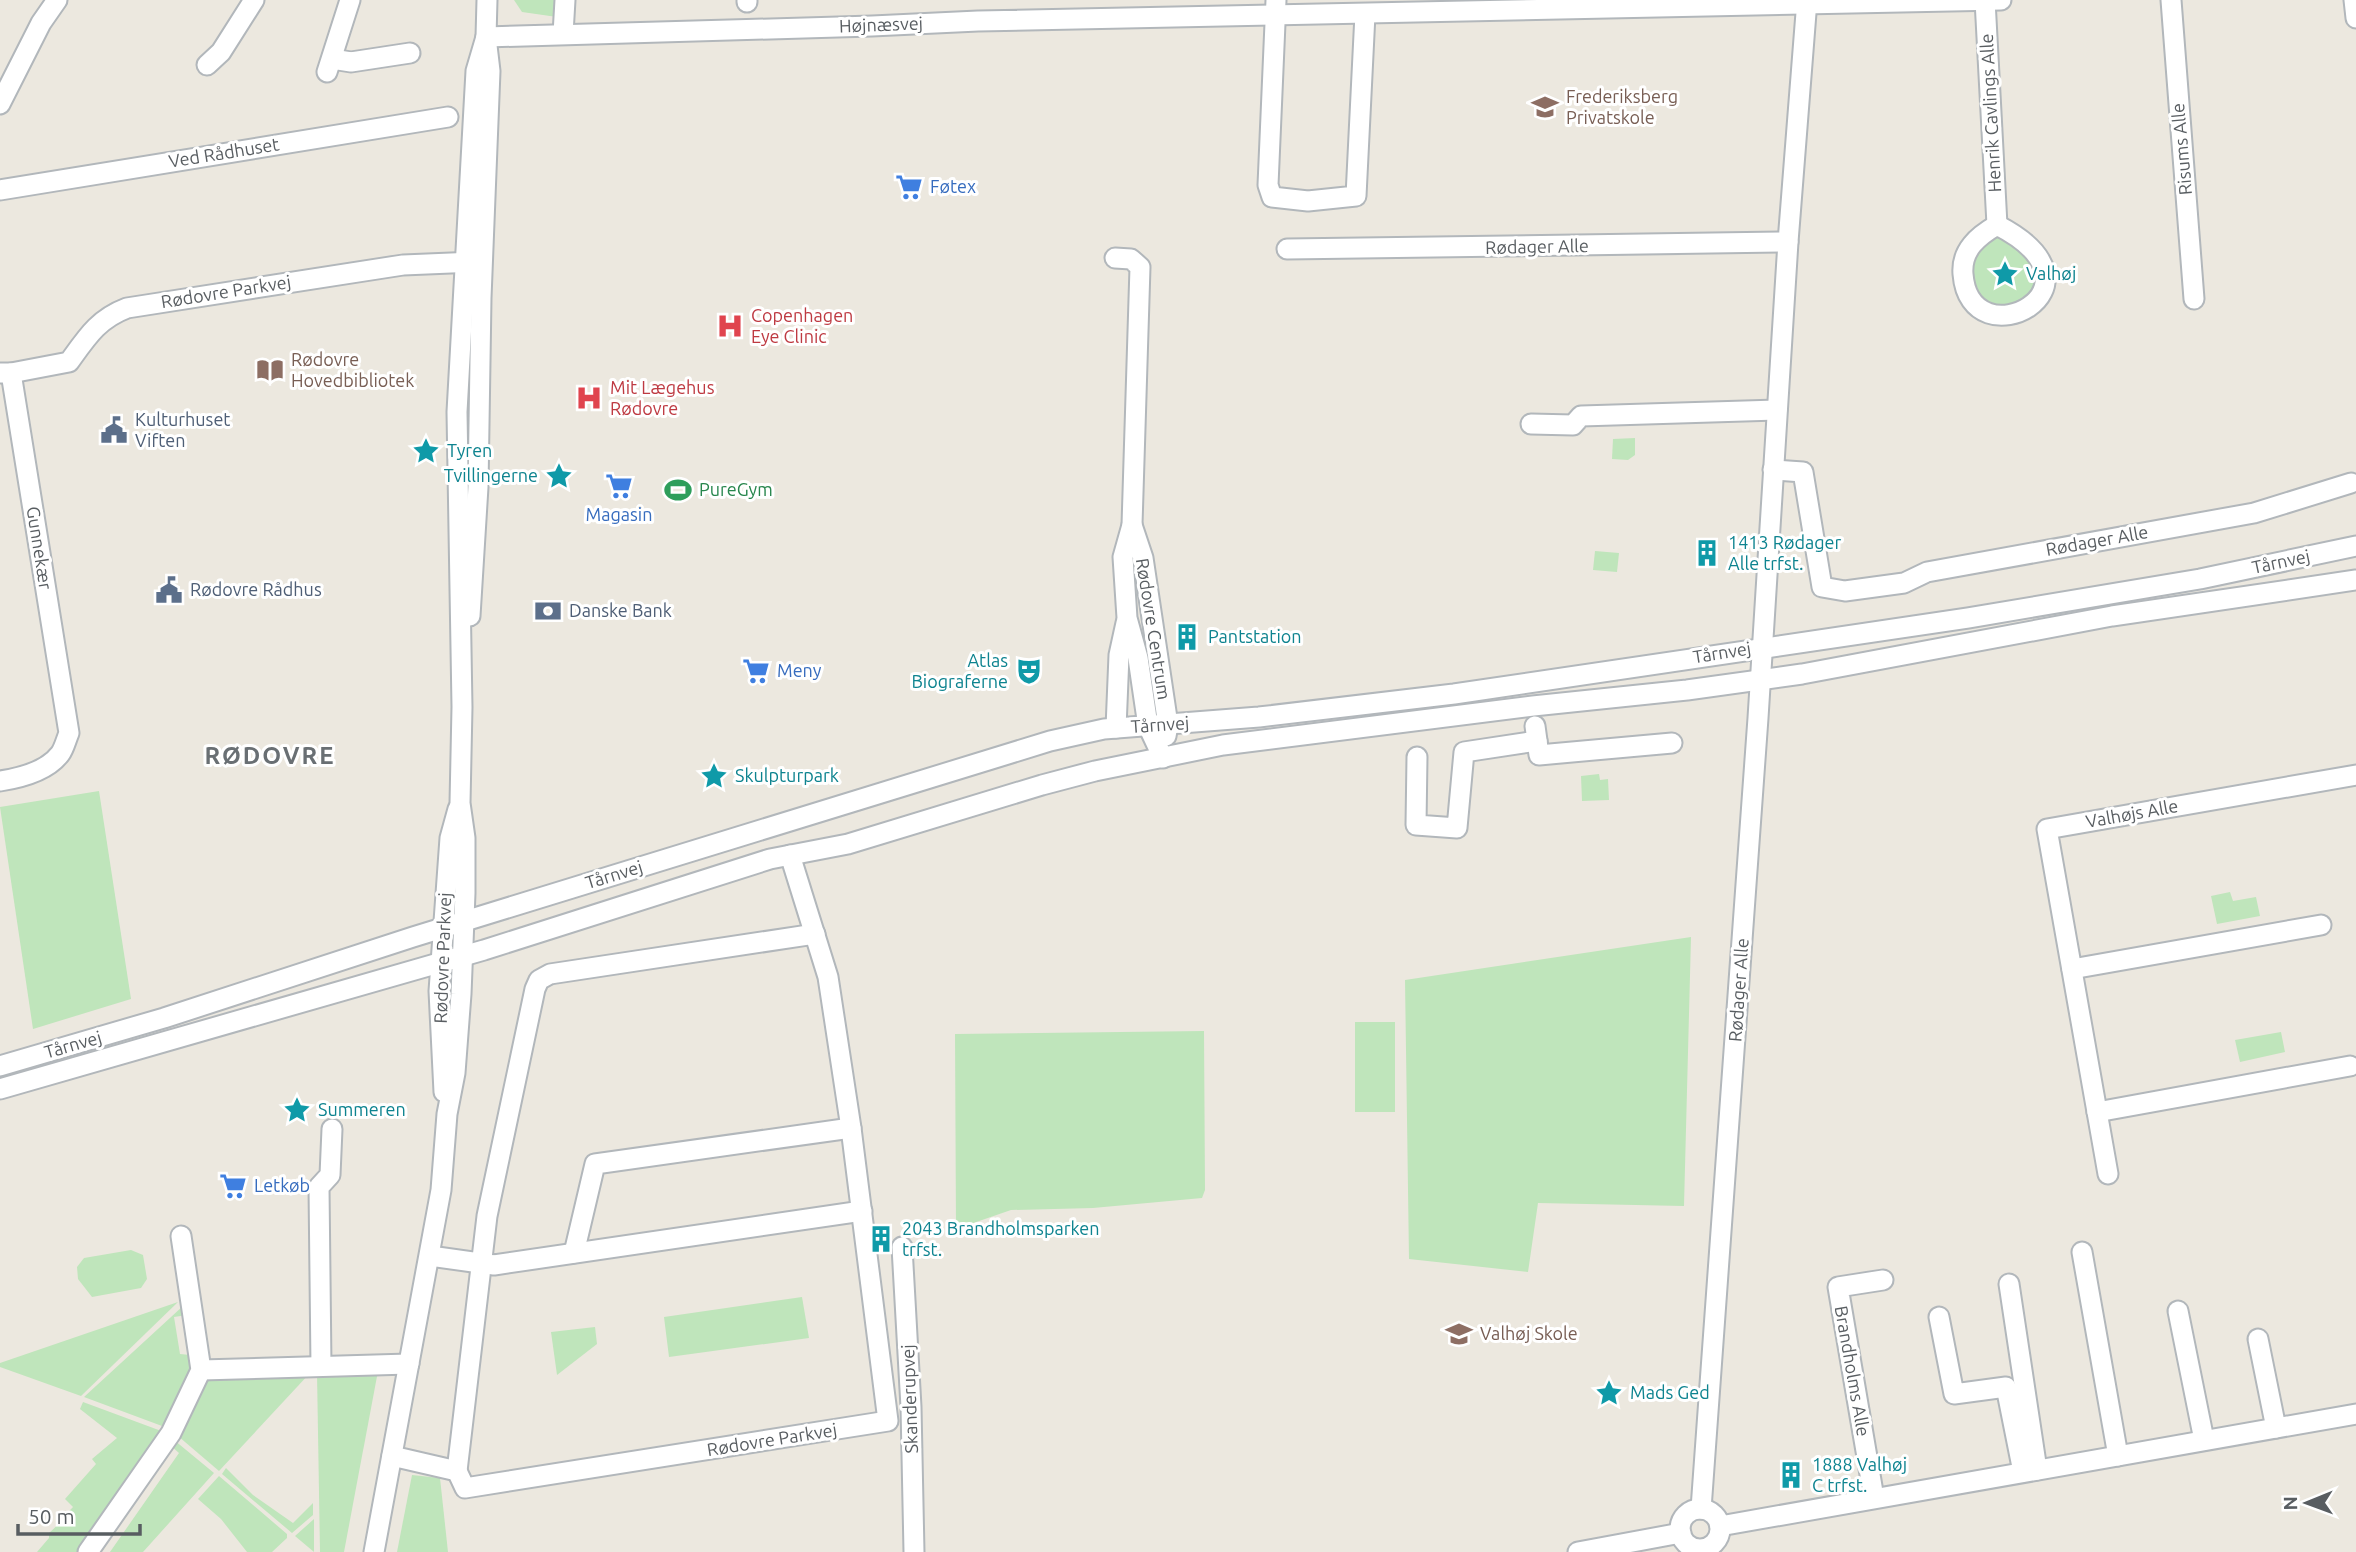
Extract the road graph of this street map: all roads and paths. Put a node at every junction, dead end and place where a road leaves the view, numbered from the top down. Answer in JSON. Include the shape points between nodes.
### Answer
{"nodes":[{"id":1,"x":57,"y":0,"type":"edge"},
{"id":2,"x":254,"y":0,"type":"edge"},
{"id":3,"x":350,"y":0,"type":"edge"},
{"id":4,"x":487,"y":0,"type":"edge"},
{"id":5,"x":565,"y":0,"type":"edge"},
{"id":6,"x":1985,"y":0,"type":"edge"},
{"id":7,"x":2001,"y":0,"type":"edge"},
{"id":8,"x":2171,"y":0,"type":"edge"},
{"id":9,"x":2354,"y":0,"type":"edge"},
{"id":10,"x":1807,"y":2,"type":"edge"},
{"id":11,"x":1276,"y":8,"type":"edge"},
{"id":12,"x":1365,"y":14,"type":"junction"},
{"id":13,"x":2356,"y":19,"type":"edge"},
{"id":14,"x":563,"y":34,"type":"junction"},
{"id":15,"x":486,"y":37,"type":"junction"},
{"id":16,"x":410,"y":53,"type":"dead end"},
{"id":17,"x":207,"y":65,"type":"dead end"},
{"id":18,"x":0,"y":104,"type":"edge"},
{"id":19,"x":447,"y":117,"type":"dead end"},
{"id":20,"x":0,"y":190,"type":"edge"},
{"id":21,"x":1997,"y":225,"type":"junction"},
{"id":22,"x":1788,"y":242,"type":"junction"},
{"id":23,"x":1287,"y":249,"type":"dead end"},
{"id":24,"x":1115,"y":258,"type":"dead end"},
{"id":25,"x":474,"y":262,"type":"junction"},
{"id":26,"x":471,"y":297,"type":"junction"},
{"id":27,"x":2194,"y":299,"type":"dead end"},
{"id":28,"x":6,"y":373,"type":"edge"},
{"id":29,"x":1777,"y":410,"type":"junction"},
{"id":30,"x":1531,"y":424,"type":"dead end"},
{"id":31,"x":477,"y":453,"type":"junction"},
{"id":32,"x":457,"y":454,"type":"junction"},
{"id":33,"x":1773,"y":470,"type":"junction"},
{"id":34,"x":2351,"y":483,"type":"dead end"},
{"id":35,"x":1132,"y":525,"type":"junction"},
{"id":36,"x":2356,"y":546,"type":"edge"},
{"id":37,"x":2356,"y":580,"type":"edge"},
{"id":38,"x":1127,"y":618,"type":"junction"},
{"id":39,"x":1762,"y":647,"type":"junction"},
{"id":40,"x":1760,"y":680,"type":"junction"},
{"id":41,"x":462,"y":707,"type":"junction"},
{"id":42,"x":1158,"y":726,"type":"junction"},
{"id":43,"x":1116,"y":728,"type":"junction"},
{"id":44,"x":1672,"y":743,"type":"dead end"},
{"id":45,"x":1417,"y":757,"type":"dead end"},
{"id":46,"x":1163,"y":758,"type":"junction"},
{"id":47,"x":2356,"y":775,"type":"edge"},
{"id":48,"x":0,"y":781,"type":"edge"},
{"id":49,"x":460,"y":803,"type":"junction"},
{"id":50,"x":790,"y":855,"type":"junction"},
{"id":51,"x":464,"y":922,"type":"junction"},
{"id":52,"x":2321,"y":925,"type":"dead end"},
{"id":53,"x":442,"y":928,"type":"junction"},
{"id":54,"x":815,"y":934,"type":"junction"},
{"id":55,"x":463,"y":956,"type":"junction"},
{"id":56,"x":440,"y":963,"type":"junction"},
{"id":57,"x":2072,"y":969,"type":"junction"},
{"id":58,"x":0,"y":1066,"type":"edge"},
{"id":59,"x":2350,"y":1066,"type":"dead end"},
{"id":60,"x":0,"y":1088,"type":"edge"},
{"id":61,"x":2097,"y":1112,"type":"junction"},
{"id":62,"x":447,"y":1114,"type":"junction"},
{"id":63,"x":851,"y":1128,"type":"junction"},
{"id":64,"x":331,"y":1129,"type":"dead end"},
{"id":65,"x":2108,"y":1174,"type":"dead end"},
{"id":66,"x":862,"y":1211,"type":"junction"},
{"id":67,"x":181,"y":1236,"type":"dead end"},
{"id":68,"x":902,"y":1247,"type":"dead end"},
{"id":69,"x":2082,"y":1252,"type":"dead end"},
{"id":70,"x":574,"y":1253,"type":"junction"},
{"id":71,"x":430,"y":1255,"type":"junction"},
{"id":72,"x":480,"y":1263,"type":"junction"},
{"id":73,"x":1882,"y":1280,"type":"dead end"},
{"id":74,"x":2009,"y":1284,"type":"dead end"},
{"id":75,"x":2178,"y":1311,"type":"dead end"},
{"id":76,"x":1939,"y":1317,"type":"dead end"},
{"id":77,"x":2258,"y":1339,"type":"dead end"},
{"id":78,"x":409,"y":1364,"type":"junction"},
{"id":79,"x":321,"y":1366,"type":"junction"},
{"id":80,"x":201,"y":1370,"type":"junction"},
{"id":81,"x":2356,"y":1414,"type":"edge"},
{"id":82,"x":2276,"y":1428,"type":"junction"},
{"id":83,"x":2204,"y":1440,"type":"junction"},
{"id":84,"x":2118,"y":1455,"type":"junction"},
{"id":85,"x":392,"y":1456,"type":"junction"},
{"id":86,"x":457,"y":1471,"type":"junction"},
{"id":87,"x":2030,"y":1471,"type":"junction"},
{"id":88,"x":1874,"y":1498,"type":"junction"},
{"id":89,"x":1701,"y":1509,"type":"junction"},
{"id":90,"x":1720,"y":1525,"type":"junction"},
{"id":91,"x":1681,"y":1533,"type":"junction"},
{"id":92,"x":1700,"y":1551,"type":"edge"},
{"id":93,"x":88,"y":1552,"type":"edge"},
{"id":94,"x":374,"y":1552,"type":"edge"},
{"id":95,"x":914,"y":1552,"type":"edge"},
{"id":96,"x":1578,"y":1552,"type":"edge"}],
"edges":[{"from":1,"to":18,"type":"street"},
{"from":2,"to":17,"type":"street","via":[[221,52]]},
{"from":3,"to":16,"type":"street","via":[[330,66]]},
{"from":4,"to":15,"type":"street","name":"Rødovre Parkvej"},
{"from":5,"to":14,"type":"street"},
{"from":6,"to":7,"type":"street","name":"Højnæsvej"},
{"from":6,"to":10,"type":"street","name":"Højnæsvej"},
{"from":6,"to":21,"type":"street","name":"Henrik Cavlings Alle"},
{"from":8,"to":27,"type":"street","name":"Risums Alle"},
{"from":9,"to":13,"type":"street"},
{"from":10,"to":12,"type":"street","name":"Højnæsvej"},
{"from":10,"to":22,"type":"street","name":"Rødager Alle"},
{"from":11,"to":12,"type":"street","name":"Højnæsvej"},
{"from":11,"to":12,"type":"street","via":[[1268,185],[1272,197],[1308,201],[1356,195]]},
{"from":11,"to":14,"type":"street","name":"Højnæsvej"},
{"from":14,"to":15,"type":"street","name":"Højnæsvej"},
{"from":15,"to":25,"type":"street","name":"Rødovre Parkvej","via":[[476,71]]},
{"from":19,"to":20,"type":"street","name":"Ved Rådhuset"},
{"from":21,"to":21,"type":"street","via":[[1980,235],[1968,250],[1962,270],[1964,293],[1976,308],[1992,315],[2013,314],[2041,298],[2043,264],[2020,237]]},
{"from":22,"to":23,"type":"street","name":"Rødager Alle"},
{"from":22,"to":29,"type":"street","name":"Rødager Alle"},
{"from":24,"to":35,"type":"street","name":"Rødovre Centrum","via":[[1131,259],[1140,267]]},
{"from":25,"to":26,"type":"street","name":"Rødovre Parkvej"},
{"from":25,"to":28,"type":"street","name":"Rødovre Parkvej","via":[[403,265],[127,308],[94,328],[69,362]]},
{"from":26,"to":31,"type":"street","name":"Rødovre Parkvej"},
{"from":26,"to":32,"type":"street","name":"Rødovre Parkvej"},
{"from":28,"to":48,"type":"street","name":"Gunnekær","via":[[69,733],[60,754],[43,768]]},
{"from":29,"to":30,"type":"street","via":[[1581,416],[1573,425]]},
{"from":29,"to":33,"type":"street","name":"Rødager Alle"},
{"from":31,"to":32,"type":"street"},
{"from":31,"to":41,"type":"street","name":"Rødovre Parkvej","via":[[473,589]]},
{"from":32,"to":41,"type":"street","name":"Rødovre Parkvej"},
{"from":33,"to":34,"type":"street","name":"Rødager Alle","via":[[1803,471],[1822,587],[1845,591],[1904,583],[1927,572],[1962,565],[2254,513]]},
{"from":33,"to":39,"type":"street","name":"Rødager Alle"},
{"from":35,"to":38,"type":"street","name":"Rødovre Centrum","via":[[1123,557]]},
{"from":35,"to":42,"type":"street","name":"Rødovre Centrum","via":[[1143,558]]},
{"from":36,"to":39,"type":"street","name":"Tårnvej","via":[[2071,601]]},
{"from":37,"to":40,"type":"street","name":"Tårnvej","via":[[2112,616]]},
{"from":38,"to":42,"type":"street","name":"Rødovre Centrum"},
{"from":38,"to":43,"type":"street","name":"Rødovre Centrum","via":[[1119,655]]},
{"from":39,"to":40,"type":"street","name":"Rødager Alle"},
{"from":39,"to":42,"type":"street","name":"Tårnvej","via":[[1454,694]]},
{"from":40,"to":46,"type":"street","name":"Tårnvej","via":[[1261,740]]},
{"from":40,"to":89,"type":"street","name":"Rødager Alle"},
{"from":41,"to":49,"type":"street","name":"Rødovre Parkvej"},
{"from":42,"to":43,"type":"street","name":"Tårnvej"},
{"from":42,"to":46,"type":"street","name":"Rødovre Centrum"},
{"from":43,"to":51,"type":"street","name":"Tårnvej","via":[[1050,741]]},
{"from":44,"to":45,"type":"street","via":[[1539,755],[1536,734],[1464,752],[1457,828],[1416,825]]},
{"from":46,"to":50,"type":"street","name":"Tårnvej","via":[[1042,785],[848,844]]},
{"from":47,"to":57,"type":"street","name":"Valhøjs Alle","via":[[2047,829]]},
{"from":49,"to":51,"type":"street","name":"Rødovre Parkvej","via":[[465,838]]},
{"from":49,"to":53,"type":"street","name":"Rødovre Parkvej","via":[[450,838]]},
{"from":50,"to":54,"type":"street","name":"Rødovre Parkvej"},
{"from":50,"to":55,"type":"street","name":"Tårnvej"},
{"from":51,"to":53,"type":"street","name":"Tårnvej"},
{"from":51,"to":55,"type":"street","name":"Rødovre Parkvej"},
{"from":52,"to":57,"type":"street"},
{"from":53,"to":56,"type":"street","name":"Rødovre Parkvej"},
{"from":53,"to":58,"type":"street","name":"Tårnvej"},
{"from":54,"to":63,"type":"street","name":"Rødovre Parkvej","via":[[828,977]]},
{"from":54,"to":72,"type":"street","via":[[550,974],[539,980]]},
{"from":55,"to":56,"type":"street","name":"Tårnvej"},
{"from":55,"to":62,"type":"street","name":"Rødovre Parkvej","via":[[455,1073]]},
{"from":56,"to":60,"type":"street","name":"Tårnvej"},
{"from":56,"to":62,"type":"street","name":"Rødovre Parkvej"},
{"from":57,"to":61,"type":"street","name":"Valhøjs Alle"},
{"from":59,"to":61,"type":"street"},
{"from":61,"to":65,"type":"street","name":"Valhøjs Alle"},
{"from":62,"to":71,"type":"street","name":"Rødovre Parkvej"},
{"from":63,"to":66,"type":"street","name":"Rødovre Parkvej"},
{"from":63,"to":70,"type":"street","via":[[594,1164]]},
{"from":64,"to":79,"type":"street","via":[[330,1175],[319,1186]]},
{"from":66,"to":70,"type":"street"},
{"from":66,"to":86,"type":"street","name":"Rødovre Parkvej","via":[[888,1421],[465,1488]]},
{"from":67,"to":80,"type":"street"},
{"from":68,"to":95,"type":"street","name":"Skanderupvej"},
{"from":69,"to":84,"type":"street"},
{"from":70,"to":72,"type":"street"},
{"from":71,"to":72,"type":"street"},
{"from":71,"to":78,"type":"street","name":"Rødovre Parkvej"},
{"from":72,"to":86,"type":"street"},
{"from":73,"to":88,"type":"street","name":"Brandholms Alle","via":[[1838,1287]]},
{"from":74,"to":87,"type":"street"},
{"from":75,"to":83,"type":"street"},
{"from":76,"to":87,"type":"street","via":[[1954,1394],[2006,1387]]},
{"from":77,"to":82,"type":"street"},
{"from":78,"to":79,"type":"street"},
{"from":78,"to":85,"type":"street","name":"Rødovre Parkvej"},
{"from":79,"to":80,"type":"street"},
{"from":80,"to":93,"type":"street","via":[[171,1433]]},
{"from":81,"to":82,"type":"street"},
{"from":82,"to":83,"type":"street"},
{"from":83,"to":84,"type":"street"},
{"from":84,"to":87,"type":"street"},
{"from":85,"to":86,"type":"street","name":"Rødovre Parkvej"},
{"from":85,"to":94,"type":"street","name":"Rødovre Parkvej"},
{"from":87,"to":88,"type":"street"},
{"from":88,"to":90,"type":"street"},
{"from":89,"to":90,"type":"street","via":[[1713,1514]]},
{"from":89,"to":91,"type":"street","via":[[1685,1516]]},
{"from":90,"to":92,"type":"street","via":[[1718,1539]]},
{"from":91,"to":92,"type":"street","via":[[1688,1545]]},
{"from":91,"to":96,"type":"street"}]}
